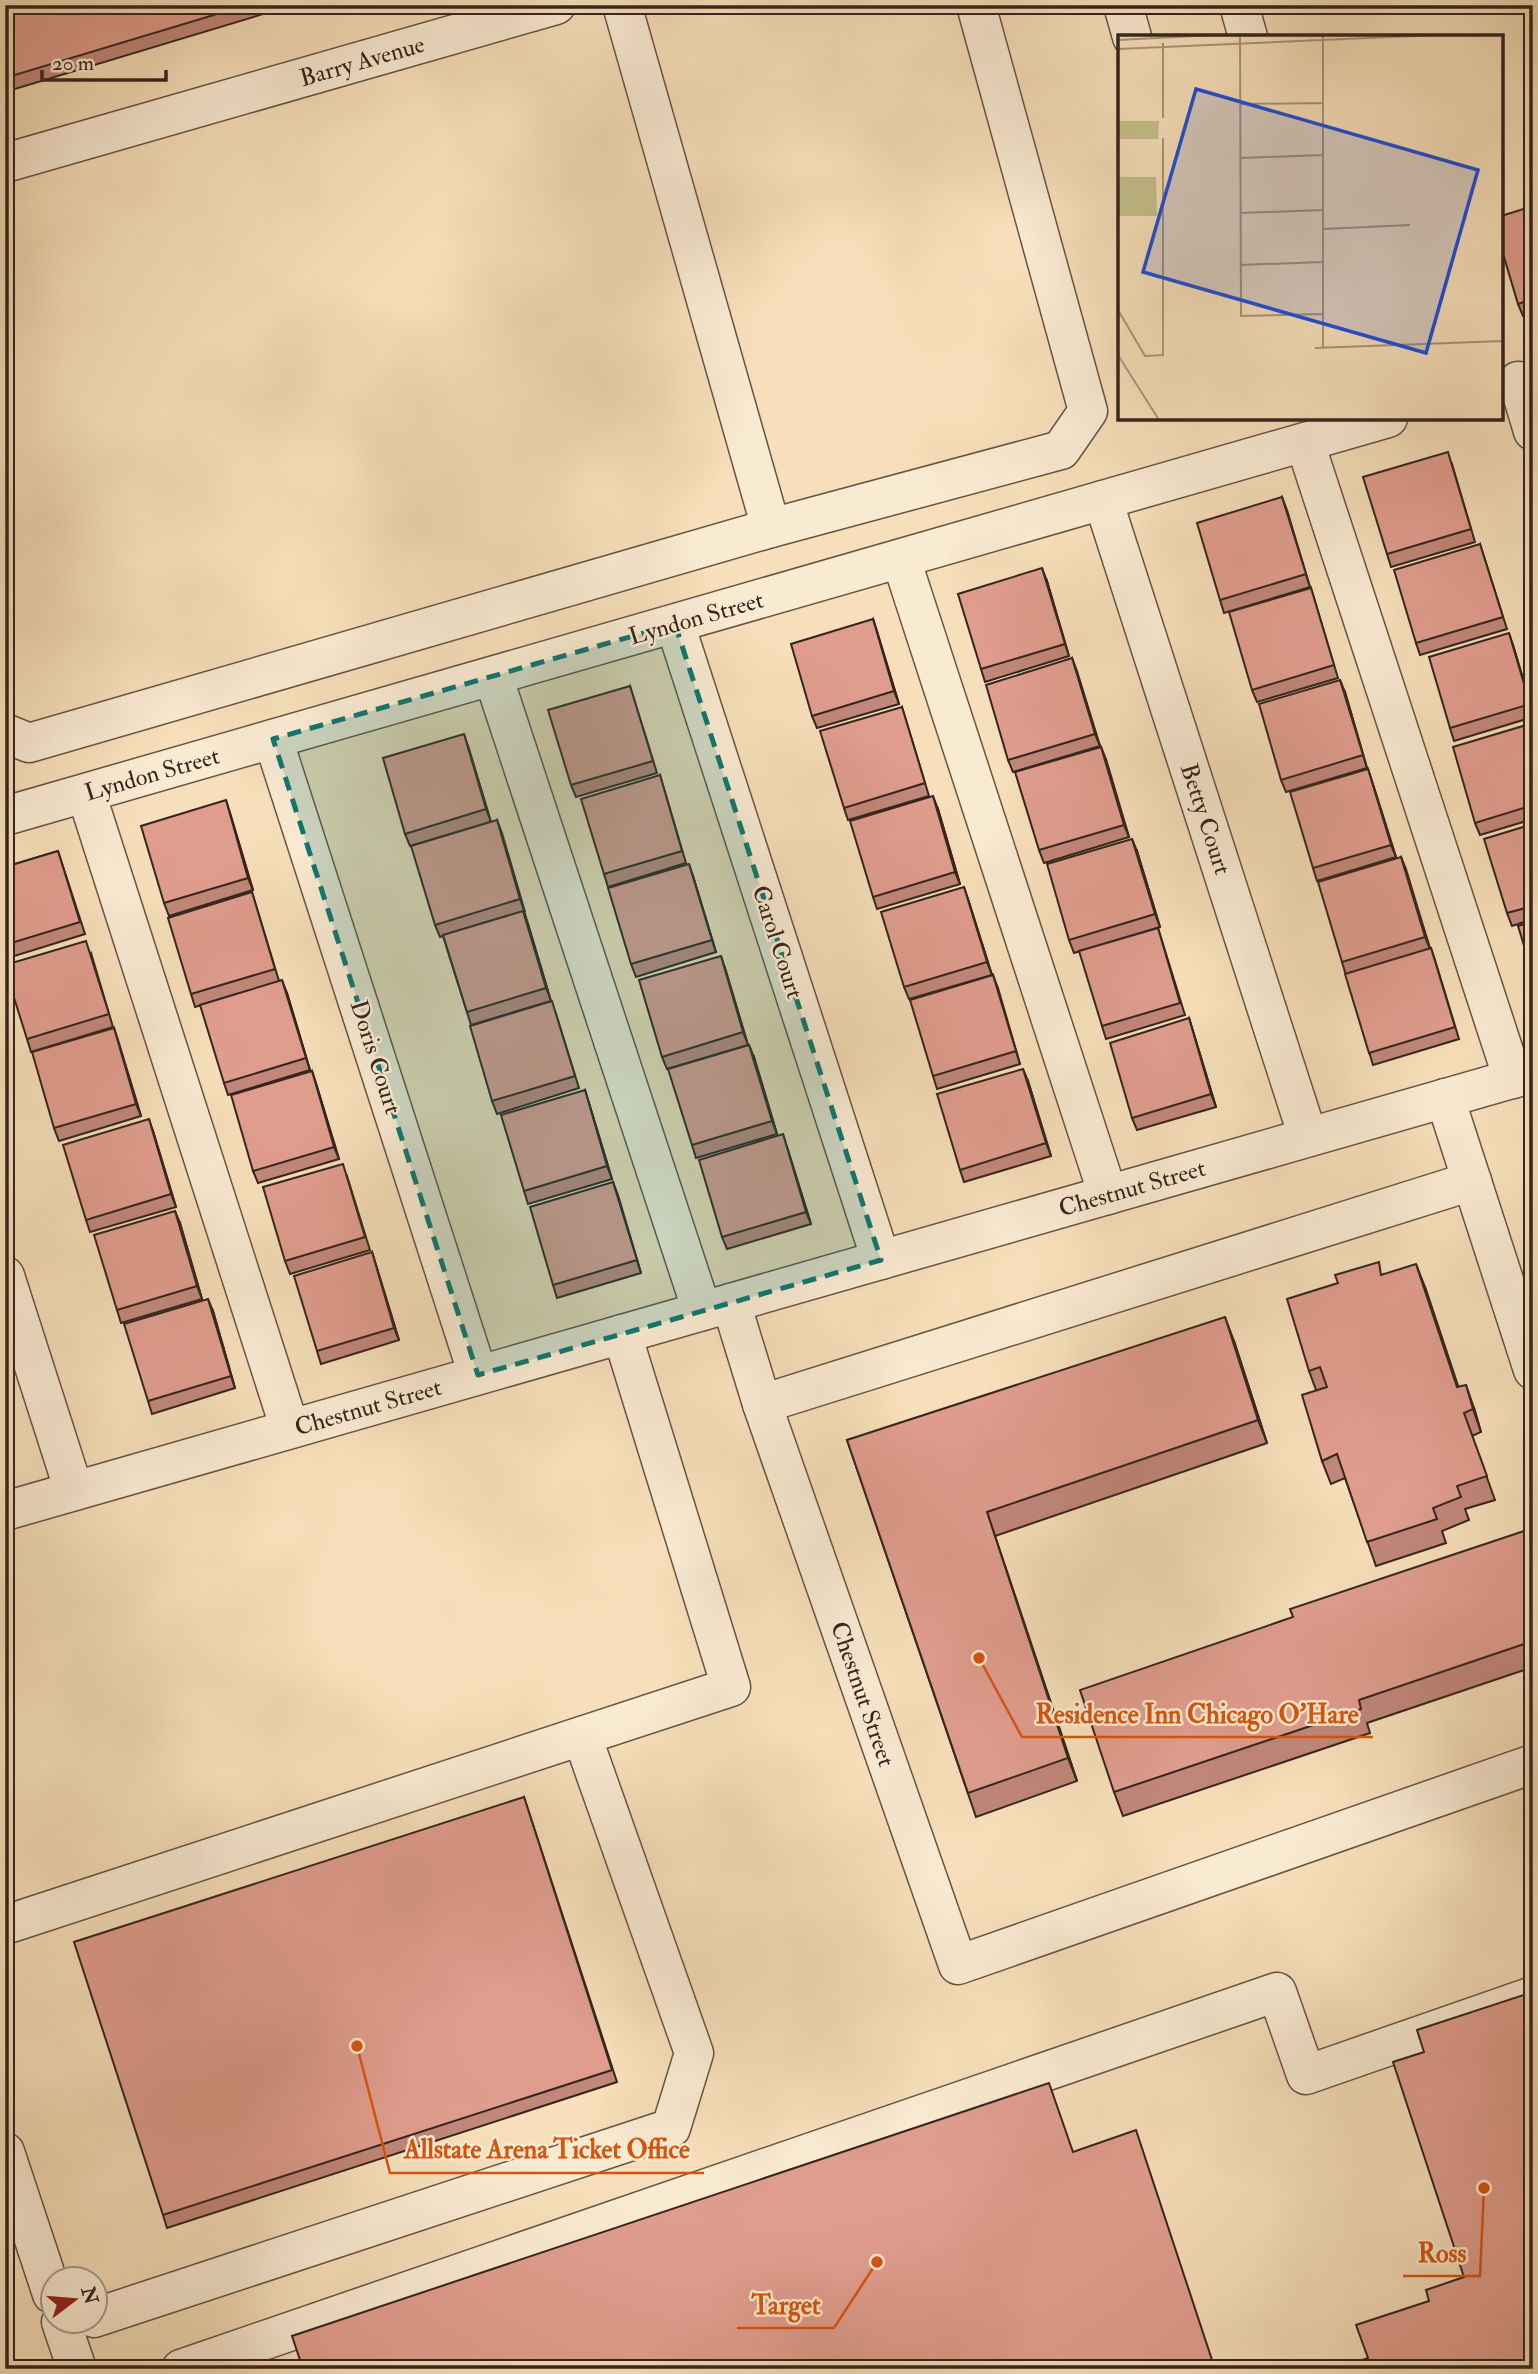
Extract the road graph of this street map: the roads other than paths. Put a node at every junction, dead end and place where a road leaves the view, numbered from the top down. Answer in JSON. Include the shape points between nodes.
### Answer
{"nodes":[{"id":1,"x":556,"y":5,"type":"edge"},
{"id":2,"x":622,"y":5,"type":"edge"},
{"id":3,"x":976,"y":5,"type":"edge"},
{"id":4,"x":1123,"y":5,"type":"edge"},
{"id":5,"x":1240,"y":5,"type":"edge"},
{"id":6,"x":1131,"y":35,"type":"edge"},
{"id":7,"x":1248,"y":35,"type":"edge"},
{"id":8,"x":5,"y":163,"type":"edge"},
{"id":9,"x":1517,"y":381,"type":"edge"},
{"id":10,"x":1368,"y":421,"type":"edge"},
{"id":11,"x":1533,"y":431,"type":"edge"},
{"id":12,"x":1305,"y":443,"type":"junction"},
{"id":13,"x":1103,"y":500,"type":"junction"},
{"id":14,"x":771,"y":528,"type":"junction"},
{"id":15,"x":901,"y":559,"type":"junction"},
{"id":16,"x":675,"y":624,"type":"junction"},
{"id":17,"x":494,"y":676,"type":"junction"},
{"id":18,"x":5,"y":733,"type":"edge"},
{"id":19,"x":273,"y":739,"type":"junction"},
{"id":20,"x":86,"y":793,"type":"junction"},
{"id":21,"x":5,"y":816,"type":"edge"},
{"id":22,"x":1523,"y":1076,"type":"edge"},
{"id":23,"x":1445,"y":1098,"type":"junction"},
{"id":24,"x":1308,"y":1137,"type":"junction"},
{"id":25,"x":1472,"y":1181,"type":"junction"},
{"id":26,"x":1108,"y":1195,"type":"junction"},
{"id":27,"x":881,"y":1260,"type":"junction"},
{"id":28,"x":5,"y":1276,"type":"edge"},
{"id":29,"x":717,"y":1307,"type":"junction"},
{"id":30,"x":622,"y":1334,"type":"junction"},
{"id":31,"x":1533,"y":1370,"type":"edge"},
{"id":32,"x":478,"y":1375,"type":"junction"},
{"id":33,"x":762,"y":1404,"type":"junction"},
{"id":34,"x":290,"y":1429,"type":"junction"},
{"id":35,"x":74,"y":1491,"type":"junction"},
{"id":36,"x":5,"y":1511,"type":"edge"},
{"id":37,"x":582,"y":1736,"type":"junction"},
{"id":38,"x":1533,"y":1764,"type":"edge"},
{"id":39,"x":5,"y":1925,"type":"edge"},
{"id":40,"x":1533,"y":1996,"type":"edge"},
{"id":41,"x":5,"y":2152,"type":"edge"},
{"id":42,"x":51,"y":2266,"type":"edge"},
{"id":43,"x":108,"y":2305,"type":"edge"},
{"id":44,"x":73,"y":2336,"type":"edge"},
{"id":45,"x":77,"y":2369,"type":"edge"},
{"id":46,"x":181,"y":2369,"type":"edge"}],
"edges":[{"from":1,"to":8,"type":"street","name":"Barry Avenue"},
{"from":2,"to":14,"type":"street"},
{"from":3,"to":14,"type":"street","via":[[1088,411],[1061,450]]},
{"from":4,"to":6,"type":"street"},
{"from":5,"to":7,"type":"street"},
{"from":9,"to":11,"type":"street"},
{"from":10,"to":12,"type":"street","name":"Lyndon Street"},
{"from":12,"to":13,"type":"street","name":"Lyndon Street"},
{"from":12,"to":22,"type":"street"},
{"from":13,"to":15,"type":"street","name":"Lyndon Street"},
{"from":13,"to":24,"type":"street","name":"Betty Court"},
{"from":14,"to":18,"type":"street","via":[[29,743]]},
{"from":15,"to":16,"type":"street","name":"Lyndon Street"},
{"from":15,"to":26,"type":"street"},
{"from":16,"to":17,"type":"street","name":"Lyndon Street"},
{"from":16,"to":27,"type":"street","name":"Carol Court"},
{"from":17,"to":19,"type":"street","name":"Lyndon Street"},
{"from":17,"to":29,"type":"street"},
{"from":19,"to":20,"type":"street","name":"Lyndon Street"},
{"from":19,"to":32,"type":"street","name":"Doris Court"},
{"from":20,"to":21,"type":"street","name":"Lyndon Street"},
{"from":20,"to":34,"type":"street"},
{"from":22,"to":23,"type":"street","name":"Chestnut Street"},
{"from":23,"to":24,"type":"street","name":"Chestnut Street"},
{"from":23,"to":25,"type":"street"},
{"from":24,"to":26,"type":"street","name":"Chestnut Street"},
{"from":25,"to":31,"type":"street"},
{"from":25,"to":33,"type":"street"},
{"from":26,"to":27,"type":"street","name":"Chestnut Street"},
{"from":27,"to":29,"type":"street","name":"Chestnut Street"},
{"from":28,"to":35,"type":"street"},
{"from":29,"to":30,"type":"street","name":"Chestnut Street"},
{"from":29,"to":33,"type":"street","name":"Chestnut Street"},
{"from":30,"to":32,"type":"street","name":"Chestnut Street"},
{"from":30,"to":37,"type":"street","via":[[731,1686]]},
{"from":32,"to":34,"type":"street","name":"Chestnut Street"},
{"from":33,"to":38,"type":"street","name":"Chestnut Street","via":[[958,1965]]},
{"from":34,"to":35,"type":"street","name":"Chestnut Street"},
{"from":35,"to":36,"type":"street","name":"Chestnut Street"},
{"from":37,"to":39,"type":"street"},
{"from":37,"to":43,"type":"street","via":[[694,2053],[671,2128]]},
{"from":40,"to":46,"type":"street","via":[[1306,2075],[1277,1992]]},
{"from":41,"to":42,"type":"street"},
{"from":44,"to":45,"type":"street"}]}
